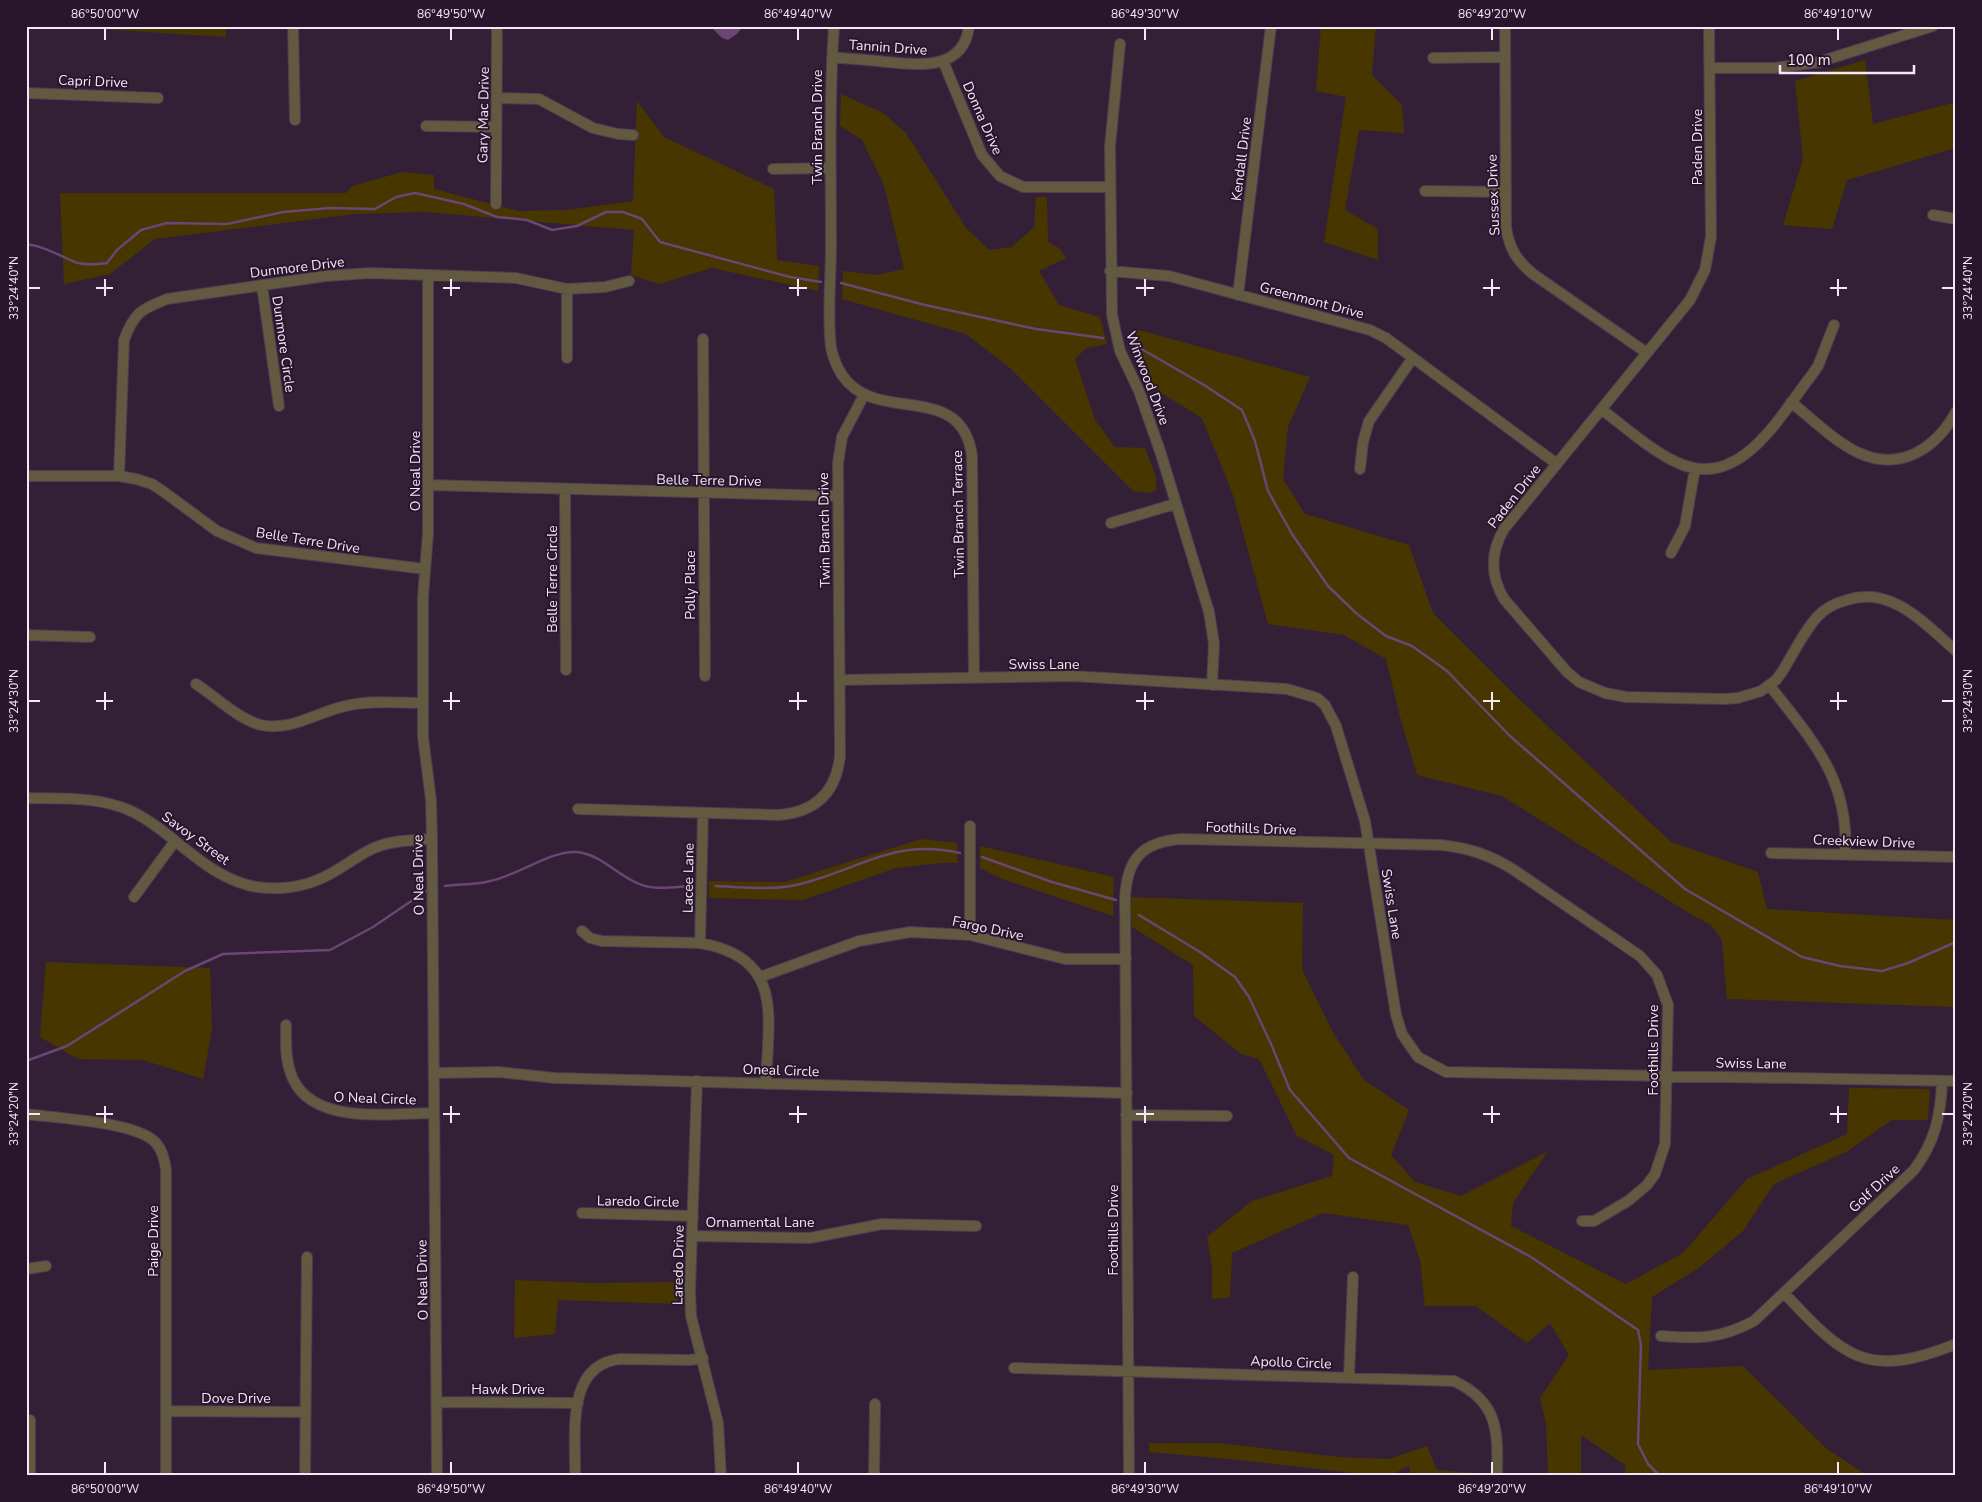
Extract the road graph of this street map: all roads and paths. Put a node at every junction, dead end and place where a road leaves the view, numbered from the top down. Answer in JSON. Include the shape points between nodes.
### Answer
{"nodes":[{"id":1,"x":293,"y":26,"type":"edge"},
{"id":2,"x":497,"y":26,"type":"edge"},
{"id":3,"x":834,"y":26,"type":"edge"},
{"id":4,"x":969,"y":26,"type":"edge"},
{"id":5,"x":1271,"y":26,"type":"edge"},
{"id":6,"x":1505,"y":26,"type":"edge"},
{"id":7,"x":1709,"y":26,"type":"edge"},
{"id":8,"x":1933,"y":26,"type":"edge"},
{"id":9,"x":1120,"y":44,"type":"dead end"},
{"id":10,"x":832,"y":57,"type":"junction"},
{"id":11,"x":1505,"y":57,"type":"junction"},
{"id":12,"x":1433,"y":58,"type":"dead end"},
{"id":13,"x":942,"y":61,"type":"junction"},
{"id":14,"x":1710,"y":68,"type":"junction"},
{"id":15,"x":26,"y":93,"type":"edge"},
{"id":16,"x":158,"y":98,"type":"dead end"},
{"id":17,"x":497,"y":98,"type":"junction"},
{"id":18,"x":295,"y":120,"type":"dead end"},
{"id":19,"x":426,"y":126,"type":"dead end"},
{"id":20,"x":496,"y":127,"type":"junction"},
{"id":21,"x":632,"y":135,"type":"dead end"},
{"id":22,"x":830,"y":168,"type":"junction"},
{"id":23,"x":772,"y":169,"type":"dead end"},
{"id":24,"x":1110,"y":188,"type":"junction"},
{"id":25,"x":1425,"y":191,"type":"dead end"},
{"id":26,"x":1506,"y":192,"type":"junction"},
{"id":27,"x":496,"y":204,"type":"dead end"},
{"id":28,"x":1934,"y":215,"type":"dead end"},
{"id":29,"x":1956,"y":219,"type":"edge"},
{"id":30,"x":1110,"y":270,"type":"junction"},
{"id":31,"x":428,"y":274,"type":"junction"},
{"id":32,"x":629,"y":281,"type":"dead end"},
{"id":33,"x":262,"y":286,"type":"junction"},
{"id":34,"x":567,"y":289,"type":"junction"},
{"id":35,"x":1238,"y":295,"type":"junction"},
{"id":36,"x":1834,"y":325,"type":"dead end"},
{"id":37,"x":702,"y":339,"type":"dead end"},
{"id":38,"x":1647,"y":353,"type":"junction"},
{"id":39,"x":567,"y":358,"type":"dead end"},
{"id":40,"x":1412,"y":359,"type":"junction"},
{"id":41,"x":864,"y":395,"type":"junction"},
{"id":42,"x":1791,"y":402,"type":"junction"},
{"id":43,"x":279,"y":406,"type":"dead end"},
{"id":44,"x":1601,"y":409,"type":"junction"},
{"id":45,"x":1956,"y":412,"type":"edge"},
{"id":46,"x":1557,"y":464,"type":"junction"},
{"id":47,"x":1695,"y":468,"type":"junction"},
{"id":48,"x":1360,"y":469,"type":"dead end"},
{"id":49,"x":26,"y":476,"type":"edge"},
{"id":50,"x":118,"y":476,"type":"junction"},
{"id":51,"x":428,"y":485,"type":"junction"},
{"id":52,"x":565,"y":489,"type":"junction"},
{"id":53,"x":703,"y":494,"type":"junction"},
{"id":54,"x":838,"y":496,"type":"junction"},
{"id":55,"x":1175,"y":504,"type":"junction"},
{"id":56,"x":1111,"y":523,"type":"dead end"},
{"id":57,"x":1671,"y":552,"type":"dead end"},
{"id":58,"x":425,"y":569,"type":"junction"},
{"id":59,"x":26,"y":635,"type":"edge"},
{"id":60,"x":90,"y":637,"type":"dead end"},
{"id":61,"x":1956,"y":651,"type":"edge"},
{"id":62,"x":566,"y":670,"type":"dead end"},
{"id":63,"x":704,"y":676,"type":"dead end"},
{"id":64,"x":974,"y":678,"type":"junction"},
{"id":65,"x":839,"y":680,"type":"junction"},
{"id":66,"x":196,"y":684,"type":"dead end"},
{"id":67,"x":1212,"y":685,"type":"junction"},
{"id":68,"x":1770,"y":686,"type":"junction"},
{"id":69,"x":423,"y":702,"type":"junction"},
{"id":70,"x":26,"y":798,"type":"edge"},
{"id":71,"x":578,"y":809,"type":"dead end"},
{"id":72,"x":703,"y":813,"type":"junction"},
{"id":73,"x":970,"y":826,"type":"dead end"},
{"id":74,"x":432,"y":839,"type":"junction"},
{"id":75,"x":175,"y":841,"type":"junction"},
{"id":76,"x":1369,"y":844,"type":"junction"},
{"id":77,"x":1771,"y":853,"type":"dead end"},
{"id":78,"x":1845,"y":854,"type":"junction"},
{"id":79,"x":1956,"y":857,"type":"edge"},
{"id":80,"x":134,"y":897,"type":"dead end"},
{"id":81,"x":582,"y":931,"type":"dead end"},
{"id":82,"x":970,"y":935,"type":"junction"},
{"id":83,"x":700,"y":943,"type":"junction"},
{"id":84,"x":1126,"y":958,"type":"junction"},
{"id":85,"x":760,"y":976,"type":"junction"},
{"id":86,"x":286,"y":1025,"type":"dead end"},
{"id":87,"x":434,"y":1073,"type":"junction"},
{"id":88,"x":1668,"y":1075,"type":"junction"},
{"id":89,"x":697,"y":1081,"type":"junction"},
{"id":90,"x":1942,"y":1081,"type":"junction"},
{"id":91,"x":1956,"y":1081,"type":"edge"},
{"id":92,"x":766,"y":1084,"type":"junction"},
{"id":93,"x":1126,"y":1093,"type":"junction"},
{"id":94,"x":434,"y":1113,"type":"junction"},
{"id":95,"x":26,"y":1114,"type":"edge"},
{"id":96,"x":1126,"y":1115,"type":"junction"},
{"id":97,"x":1226,"y":1116,"type":"dead end"},
{"id":98,"x":582,"y":1213,"type":"dead end"},
{"id":99,"x":693,"y":1216,"type":"junction"},
{"id":100,"x":1582,"y":1222,"type":"dead end"},
{"id":101,"x":976,"y":1226,"type":"dead end"},
{"id":102,"x":692,"y":1236,"type":"junction"},
{"id":103,"x":308,"y":1257,"type":"dead end"},
{"id":104,"x":46,"y":1266,"type":"dead end"},
{"id":105,"x":26,"y":1269,"type":"edge"},
{"id":106,"x":1353,"y":1277,"type":"dead end"},
{"id":107,"x":1784,"y":1293,"type":"junction"},
{"id":108,"x":1661,"y":1336,"type":"dead end"},
{"id":109,"x":1956,"y":1344,"type":"edge"},
{"id":110,"x":703,"y":1358,"type":"junction"},
{"id":111,"x":1014,"y":1368,"type":"dead end"},
{"id":112,"x":1128,"y":1371,"type":"junction"},
{"id":113,"x":1350,"y":1377,"type":"junction"},
{"id":114,"x":437,"y":1402,"type":"junction"},
{"id":115,"x":578,"y":1403,"type":"junction"},
{"id":116,"x":875,"y":1404,"type":"dead end"},
{"id":117,"x":166,"y":1411,"type":"junction"},
{"id":118,"x":305,"y":1412,"type":"junction"},
{"id":119,"x":30,"y":1420,"type":"dead end"},
{"id":120,"x":30,"y":1476,"type":"edge"},
{"id":121,"x":166,"y":1476,"type":"edge"},
{"id":122,"x":305,"y":1476,"type":"edge"},
{"id":123,"x":437,"y":1476,"type":"edge"},
{"id":124,"x":575,"y":1476,"type":"edge"},
{"id":125,"x":722,"y":1476,"type":"edge"},
{"id":126,"x":874,"y":1476,"type":"edge"},
{"id":127,"x":1129,"y":1476,"type":"edge"},
{"id":128,"x":1498,"y":1476,"type":"edge"}],
"edges":[{"from":1,"to":18,"type":"street"},
{"from":2,"to":17,"type":"street","name":"Gary Mac Drive"},
{"from":3,"to":10,"type":"street","name":"Twin Branch Drive"},
{"from":4,"to":13,"type":"street","via":[[962,44]]},
{"from":5,"to":35,"type":"street","name":"Kendall Drive"},
{"from":6,"to":11,"type":"street","name":"Sussex Drive"},
{"from":7,"to":14,"type":"street","name":"Paden Drive"},
{"from":8,"to":14,"type":"street","via":[[1819,62],[1775,68]]},
{"from":9,"to":24,"type":"street","name":"Winwood Drive","via":[[1111,123]]},
{"from":10,"to":13,"type":"street","name":"Tannin Drive","via":[[916,65]]},
{"from":10,"to":22,"type":"street","name":"Twin Branch Drive"},
{"from":11,"to":12,"type":"street"},
{"from":11,"to":26,"type":"street","name":"Sussex Drive"},
{"from":13,"to":24,"type":"street","name":"Donna Drive","via":[[982,156],[1000,176],[1023,187]]},
{"from":14,"to":38,"type":"street","name":"Paden Drive","via":[[1711,237],[1708,256],[1703,276],[1690,300]]},
{"from":15,"to":16,"type":"street","name":"Capri Drive"},
{"from":17,"to":20,"type":"street","name":"Gary Mac Drive"},
{"from":17,"to":21,"type":"street","via":[[539,99],[593,128]]},
{"from":19,"to":20,"type":"street"},
{"from":20,"to":27,"type":"street","name":"Gary Mac Drive"},
{"from":22,"to":23,"type":"street"},
{"from":22,"to":41,"type":"street","name":"Twin Branch Drive","via":[[831,348],[843,376]]},
{"from":24,"to":30,"type":"street","name":"Winwood Drive"},
{"from":25,"to":26,"type":"street"},
{"from":26,"to":38,"type":"street","name":"Sussex Drive","via":[[1508,237],[1515,256],[1523,266]]},
{"from":28,"to":29,"type":"street"},
{"from":30,"to":35,"type":"street","name":"Greenmont Drive","via":[[1169,276]]},
{"from":30,"to":55,"type":"street","name":"Winwood Drive","via":[[1117,340],[1148,414]]},
{"from":31,"to":33,"type":"street","name":"Dunmore Drive","via":[[326,276]]},
{"from":31,"to":34,"type":"street","name":"Dunmore Drive","via":[[516,278]]},
{"from":31,"to":51,"type":"street","name":"O Neal Drive"},
{"from":32,"to":34,"type":"street","name":"Dunmore Drive","via":[[605,287]]},
{"from":33,"to":43,"type":"street","name":"Dunmore Circle"},
{"from":33,"to":50,"type":"street","name":"Dunmore Drive","via":[[167,299],[142,308],[131,322],[124,340]]},
{"from":34,"to":39,"type":"street"},
{"from":35,"to":40,"type":"street","name":"Greenmont Drive","via":[[1354,324],[1386,338]]},
{"from":36,"to":42,"type":"street","via":[[1818,366]]},
{"from":37,"to":53,"type":"street","name":"Polly Place"},
{"from":38,"to":44,"type":"street","name":"Paden Drive"},
{"from":40,"to":46,"type":"street","name":"Greenmont Drive"},
{"from":40,"to":48,"type":"street","via":[[1369,421]]},
{"from":41,"to":54,"type":"street","name":"Twin Branch Drive","via":[[846,427],[839,448]]},
{"from":41,"to":64,"type":"street","name":"Twin Branch Terrace","via":[[943,412],[957,421],[968,435],[972,456]]},
{"from":42,"to":45,"type":"street","via":[[1852,449],[1871,458],[1883,459],[1906,457],[1930,446],[1945,431]]},
{"from":42,"to":47,"type":"street","via":[[1748,454],[1719,467]]},
{"from":44,"to":46,"type":"street","name":"Paden Drive"},
{"from":44,"to":47,"type":"street","via":[[1666,457]]},
{"from":46,"to":68,"type":"street","name":"Paden Drive","via":[[1504,529],[1494,551],[1493,570],[1504,599],[1567,672],[1592,688],[1626,697],[1724,699],[1752,694]]},
{"from":47,"to":57,"type":"street","via":[[1685,526]]},
{"from":49,"to":50,"type":"street","name":"Belle Terre Drive"},
{"from":50,"to":58,"type":"street","name":"Belle Terre Drive","via":[[152,484],[217,531],[256,548]]},
{"from":51,"to":52,"type":"street","name":"Belle Terre Drive"},
{"from":51,"to":58,"type":"street","name":"O Neal Drive"},
{"from":52,"to":53,"type":"street","name":"Belle Terre Drive"},
{"from":52,"to":62,"type":"street","name":"Belle Terre Circle"},
{"from":53,"to":54,"type":"street","name":"Belle Terre Drive"},
{"from":53,"to":63,"type":"street","name":"Polly Place"},
{"from":54,"to":65,"type":"street","name":"Twin Branch Drive"},
{"from":55,"to":56,"type":"street"},
{"from":55,"to":67,"type":"street","name":"Winwood Drive","via":[[1209,612],[1214,644]]},
{"from":58,"to":69,"type":"street","name":"O Neal Drive"},
{"from":59,"to":60,"type":"street"},
{"from":61,"to":68,"type":"street","via":[[1917,617],[1890,600],[1855,597],[1833,605],[1817,617]]},
{"from":64,"to":65,"type":"street","name":"Swiss Lane"},
{"from":64,"to":67,"type":"street","name":"Swiss Lane","via":[[1072,676]]},
{"from":65,"to":72,"type":"street","name":"Twin Branch Drive","via":[[839,766],[832,785],[818,801],[792,814]]},
{"from":66,"to":69,"type":"street","via":[[243,717],[272,726],[294,724],[350,704]]},
{"from":67,"to":76,"type":"street","name":"Swiss Lane","via":[[1300,691],[1325,705],[1336,726],[1356,785]]},
{"from":68,"to":78,"type":"street","via":[[1816,745],[1832,773],[1842,802]]},
{"from":69,"to":74,"type":"street","name":"O Neal Drive"},
{"from":70,"to":75,"type":"street","name":"Savoy Street","via":[[92,800],[116,805],[144,818]]},
{"from":71,"to":72,"type":"street","name":"Twin Branch Drive"},
{"from":72,"to":83,"type":"street","name":"Lacee Lane"},
{"from":73,"to":82,"type":"street"},
{"from":74,"to":75,"type":"street","name":"Savoy Street","via":[[397,841],[378,846],[317,880],[285,888],[257,887],[230,879]]},
{"from":74,"to":87,"type":"street","name":"O Neal Drive"},
{"from":75,"to":80,"type":"street"},
{"from":76,"to":84,"type":"street","name":"Foothills Drive","via":[[1181,839],[1146,848],[1133,862],[1125,883]]},
{"from":76,"to":88,"type":"street","name":"Foothills Drive","via":[[1460,847],[1494,857],[1640,956],[1657,975],[1666,996]]},
{"from":76,"to":88,"type":"street","name":"Swiss Lane","via":[[1396,1015],[1402,1034],[1418,1057],[1446,1072]]},
{"from":77,"to":78,"type":"street","name":"Creekview Drive"},
{"from":78,"to":79,"type":"street","name":"Creekview Drive"},
{"from":81,"to":83,"type":"street","via":[[590,938],[602,941]]},
{"from":82,"to":84,"type":"street","name":"Fargo Drive","via":[[1066,958]]},
{"from":82,"to":85,"type":"street","name":"Fargo Drive","via":[[910,932],[881,936]]},
{"from":83,"to":85,"type":"street","via":[[738,954]]},
{"from":84,"to":93,"type":"street","name":"Foothills Drive"},
{"from":85,"to":92,"type":"street","via":[[768,1012]]},
{"from":86,"to":94,"type":"street","name":"O Neal Circle","via":[[289,1071],[298,1088],[315,1104],[335,1112]]},
{"from":87,"to":89,"type":"street","name":"Oneal Circle","via":[[499,1072],[555,1078]]},
{"from":87,"to":94,"type":"street","name":"O Neal Drive"},
{"from":88,"to":90,"type":"street","name":"Swiss Lane"},
{"from":88,"to":100,"type":"street","name":"Foothills Drive","via":[[1665,1144],[1655,1174],[1628,1200],[1594,1221]]},
{"from":89,"to":92,"type":"street","name":"Oneal Circle"},
{"from":89,"to":99,"type":"street","name":"Laredo Drive"},
{"from":90,"to":91,"type":"street","name":"Swiss Lane"},
{"from":90,"to":107,"type":"street","name":"Golf Drive","via":[[1937,1128],[1921,1161]]},
{"from":92,"to":93,"type":"street","name":"Oneal Circle"},
{"from":93,"to":96,"type":"street","name":"Foothills Drive"},
{"from":94,"to":114,"type":"street","name":"O Neal Drive"},
{"from":95,"to":117,"type":"street","name":"Paige Drive","via":[[136,1130],[156,1142],[162,1152],[166,1171]]},
{"from":96,"to":97,"type":"street"},
{"from":96,"to":112,"type":"street","name":"Foothills Drive"},
{"from":98,"to":99,"type":"street","name":"Laredo Circle"},
{"from":99,"to":102,"type":"street","name":"Laredo Drive"},
{"from":101,"to":102,"type":"street","name":"Ornamental Lane","via":[[882,1224],[810,1238]]},
{"from":102,"to":110,"type":"street","name":"Laredo Drive","via":[[691,1316]]},
{"from":103,"to":118,"type":"street"},
{"from":104,"to":105,"type":"street"},
{"from":106,"to":113,"type":"street"},
{"from":107,"to":108,"type":"street","name":"Golf Drive","via":[[1754,1321],[1721,1336],[1698,1339]]},
{"from":107,"to":109,"type":"street","via":[[1836,1346],[1861,1357],[1879,1361],[1899,1360]]},
{"from":110,"to":115,"type":"street","via":[[608,1360],[584,1378]]},
{"from":110,"to":125,"type":"street","name":"Laredo Drive","via":[[720,1431]]},
{"from":111,"to":112,"type":"street","name":"Apollo Circle"},
{"from":112,"to":113,"type":"street","name":"Apollo Circle"},
{"from":112,"to":127,"type":"street","name":"Foothills Drive"},
{"from":113,"to":128,"type":"street","name":"Apollo Circle","via":[[1436,1379],[1466,1387],[1484,1403],[1496,1425]]},
{"from":114,"to":115,"type":"street","name":"Hawk Drive"},
{"from":114,"to":123,"type":"street","name":"O Neal Drive"},
{"from":115,"to":124,"type":"street"},
{"from":116,"to":126,"type":"street"},
{"from":117,"to":118,"type":"street","name":"Dove Drive"},
{"from":117,"to":121,"type":"street","name":"Paige Drive"},
{"from":118,"to":122,"type":"street"},
{"from":119,"to":120,"type":"street"}]}
